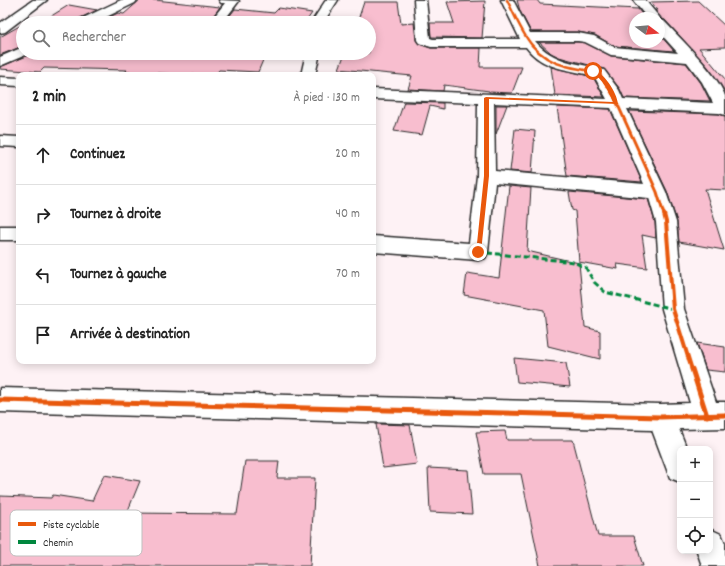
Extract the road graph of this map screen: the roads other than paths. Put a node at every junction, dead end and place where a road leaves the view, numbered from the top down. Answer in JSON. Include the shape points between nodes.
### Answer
{"nodes":[{"id":1,"x":42,"y":0,"type":"edge"},
{"id":2,"x":131,"y":0,"type":"edge"},
{"id":3,"x":225,"y":0,"type":"edge"},
{"id":4,"x":332,"y":0,"type":"edge"},
{"id":5,"x":420,"y":0,"type":"edge"},
{"id":6,"x":507,"y":0,"type":"edge"},
{"id":7,"x":639,"y":0,"type":"edge"},
{"id":8,"x":649,"y":12,"type":"edge"},
{"id":9,"x":19,"y":16,"type":"edge"},
{"id":10,"x":98,"y":16,"type":"edge"},
{"id":11,"x":221,"y":16,"type":"edge"},
{"id":12,"x":322,"y":16,"type":"edge"},
{"id":13,"x":16,"y":18,"type":"edge"},
{"id":14,"x":0,"y":29,"type":"edge"},
{"id":15,"x":665,"y":30,"type":"edge"},
{"id":16,"x":527,"y":40,"type":"junction"},
{"id":17,"x":16,"y":54,"type":"edge"},
{"id":18,"x":691,"y":58,"type":"junction"},
{"id":19,"x":311,"y":60,"type":"edge"},
{"id":20,"x":0,"y":62,"type":"edge"},
{"id":21,"x":309,"y":72,"type":"edge"},
{"id":22,"x":0,"y":81,"type":"edge"},
{"id":23,"x":16,"y":82,"type":"edge"},
{"id":24,"x":376,"y":94,"type":"edge"},
{"id":25,"x":486,"y":98,"type":"junction"},
{"id":26,"x":616,"y":103,"type":"junction"},
{"id":27,"x":724,"y":105,"type":"edge"},
{"id":28,"x":0,"y":141,"type":"edge"},
{"id":29,"x":16,"y":142,"type":"edge"},
{"id":30,"x":486,"y":176,"type":"junction"},
{"id":31,"x":657,"y":192,"type":"junction"},
{"id":32,"x":0,"y":233,"type":"edge"},
{"id":33,"x":16,"y":233,"type":"edge"},
{"id":34,"x":376,"y":244,"type":"edge"},
{"id":35,"x":0,"y":400,"type":"edge"},
{"id":36,"x":716,"y":416,"type":"edge"},
{"id":37,"x":660,"y":417,"type":"junction"},
{"id":38,"x":677,"y":460,"type":"edge"},
{"id":39,"x":713,"y":553,"type":"edge"},
{"id":40,"x":718,"y":566,"type":"edge"}],
"edges":[{"from":1,"to":9,"type":"street"},
{"from":2,"to":10,"type":"street"},
{"from":3,"to":11,"type":"street","via":[[234,1]]},
{"from":4,"to":12,"type":"street"},
{"from":5,"to":16,"type":"street","via":[[424,40],[431,43]]},
{"from":6,"to":16,"type":"street"},
{"from":7,"to":8,"type":"street"},
{"from":13,"to":14,"type":"street"},
{"from":15,"to":18,"type":"street"},
{"from":16,"to":18,"type":"street","via":[[578,37],[589,39],[611,51]]},
{"from":16,"to":26,"type":"street","via":[[536,52],[561,65],[598,73],[611,90]]},
{"from":17,"to":20,"type":"street"},
{"from":18,"to":27,"type":"street"},
{"from":19,"to":21,"type":"street"},
{"from":22,"to":23,"type":"street"},
{"from":24,"to":25,"type":"street"},
{"from":25,"to":26,"type":"street"},
{"from":25,"to":30,"type":"street"},
{"from":26,"to":27,"type":"street"},
{"from":26,"to":31,"type":"street"},
{"from":28,"to":29,"type":"street"},
{"from":30,"to":31,"type":"street"},
{"from":30,"to":34,"type":"street","via":[[478,252]]},
{"from":31,"to":36,"type":"street","via":[[666,222],[673,309]]},
{"from":32,"to":33,"type":"street"},
{"from":35,"to":37,"type":"street"},
{"from":36,"to":37,"type":"street"},
{"from":37,"to":38,"type":"street"},
{"from":39,"to":40,"type":"street"}]}
